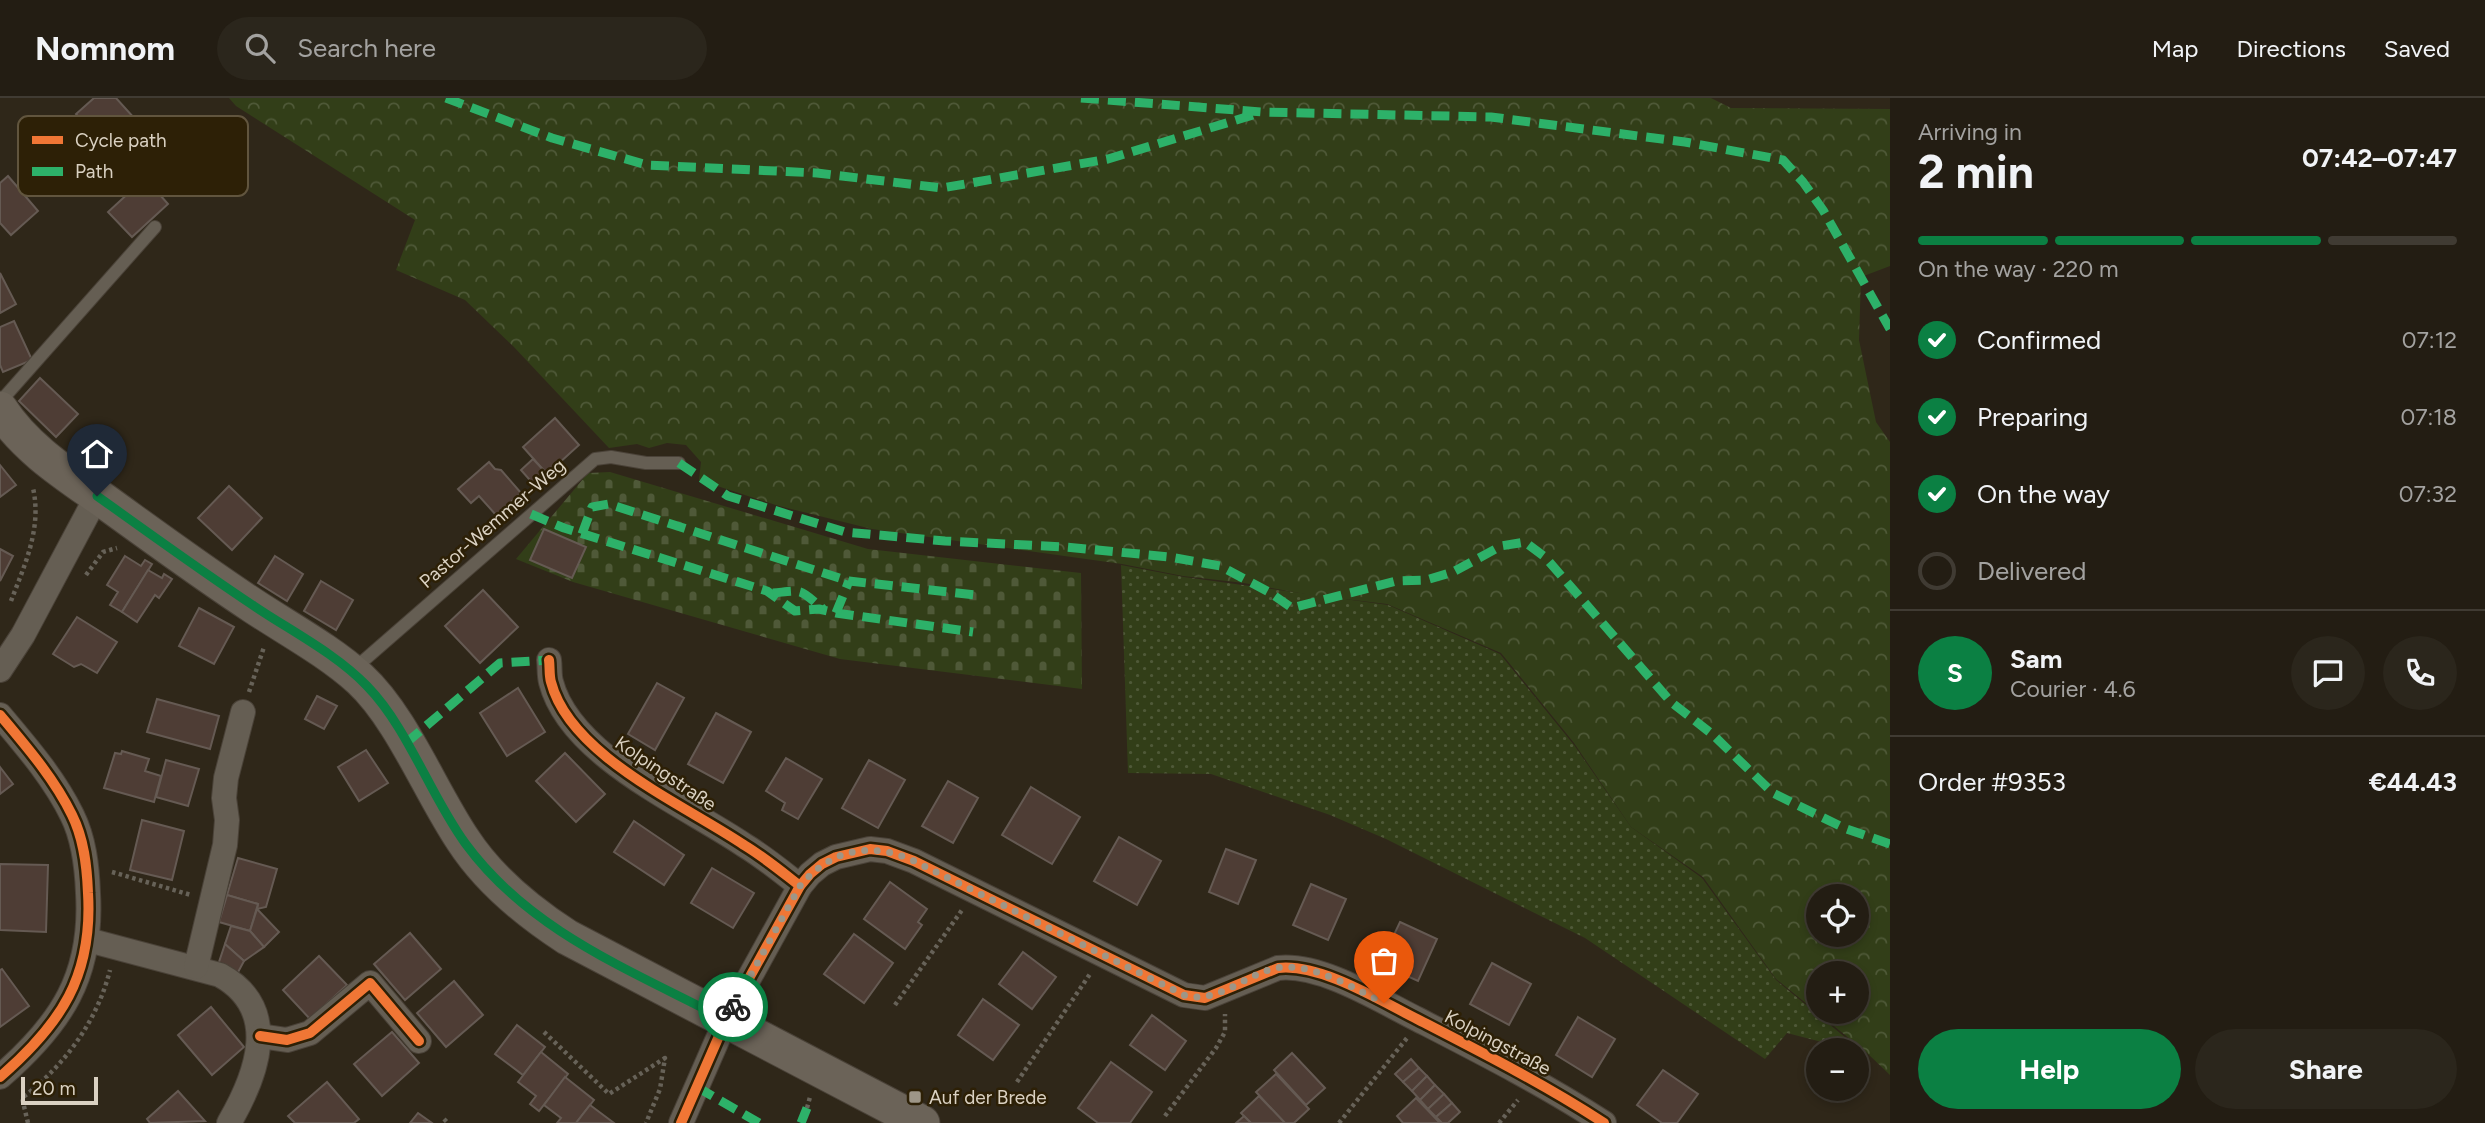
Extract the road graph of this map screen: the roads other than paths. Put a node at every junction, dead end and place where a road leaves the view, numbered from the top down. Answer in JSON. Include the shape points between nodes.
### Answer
{"nodes":[{"id":1,"x":155,"y":227,"type":"dead end"},
{"id":2,"x":0,"y":402,"type":"edge"},
{"id":3,"x":0,"y":409,"type":"edge"},
{"id":4,"x":679,"y":463,"type":"dead end"},
{"id":5,"x":97,"y":496,"type":"junction"},
{"id":6,"x":549,"y":660,"type":"dead end"},
{"id":7,"x":0,"y":670,"type":"edge"},
{"id":8,"x":351,"y":671,"type":"junction"},
{"id":9,"x":243,"y":712,"type":"road end"},
{"id":10,"x":0,"y":715,"type":"edge"},
{"id":11,"x":800,"y":886,"type":"junction"},
{"id":12,"x":88,"y":940,"type":"junction"},
{"id":13,"x":196,"y":967,"type":"junction"},
{"id":14,"x":726,"y":1020,"type":"junction"},
{"id":15,"x":260,"y":1036,"type":"junction"},
{"id":16,"x":419,"y":1041,"type":"dead end"},
{"id":17,"x":0,"y":1077,"type":"edge"},
{"id":18,"x":229,"y":1123,"type":"edge"},
{"id":19,"x":681,"y":1123,"type":"edge"},
{"id":20,"x":922,"y":1123,"type":"edge"},
{"id":21,"x":1604,"y":1123,"type":"edge"}],
"edges":[{"from":1,"to":2,"type":"lane"},
{"from":3,"to":5,"type":"main road","via":[[30,444]]},
{"from":4,"to":8,"type":"lane","name":"Pastor-Wemmer-Weg","via":[[595,459]]},
{"from":5,"to":7,"type":"street"},
{"from":5,"to":8,"type":"main road"},
{"from":6,"to":11,"type":"street","name":"Kolpingstraße","via":[[551,682],[563,709],[588,741]]},
{"from":8,"to":14,"type":"main road","via":[[386,709],[463,841],[506,890],[567,937]]},
{"from":9,"to":13,"type":"street","via":[[226,778],[225,845]]},
{"from":10,"to":12,"type":"street","via":[[72,815],[88,874]]},
{"from":11,"to":14,"type":"street","name":"Kolpingstraße"},
{"from":11,"to":21,"type":"street","name":"Kolpingstraße","via":[[822,863],[870,849],[901,855],[1184,995],[1205,998],[1288,967],[1326,976],[1534,1080]]},
{"from":12,"to":13,"type":"street"},
{"from":12,"to":17,"type":"street","via":[[77,978],[55,1021]]},
{"from":13,"to":15,"type":"street","via":[[237,986],[253,1007]]},
{"from":14,"to":19,"type":"street"},
{"from":14,"to":20,"type":"main road"},
{"from":15,"to":16,"type":"street","via":[[287,1040],[310,1033],[370,983]]},
{"from":15,"to":18,"type":"street","via":[[250,1080]]}]}
